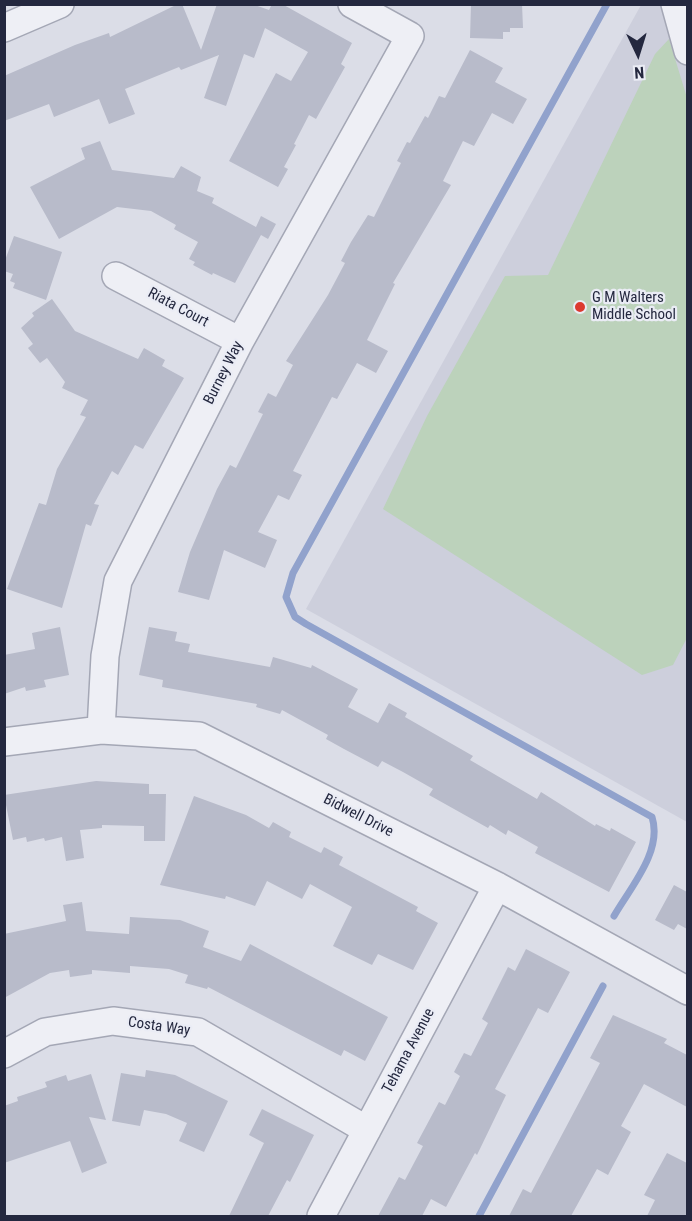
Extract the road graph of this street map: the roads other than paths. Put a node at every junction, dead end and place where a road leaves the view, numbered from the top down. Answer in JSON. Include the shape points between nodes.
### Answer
{"nodes":[{"id":1,"x":60,"y":4,"type":"edge"},
{"id":2,"x":352,"y":4,"type":"edge"},
{"id":3,"x":675,"y":4,"type":"edge"},
{"id":4,"x":4,"y":28,"type":"edge"},
{"id":5,"x":687,"y":51,"type":"edge"},
{"id":6,"x":116,"y":276,"type":"dead end"},
{"id":7,"x":240,"y":341,"type":"junction"},
{"id":8,"x":101,"y":730,"type":"junction"},
{"id":9,"x":4,"y":742,"type":"edge"},
{"id":10,"x":497,"y":886,"type":"junction"},
{"id":11,"x":687,"y":991,"type":"edge"},
{"id":12,"x":4,"y":1054,"type":"edge"},
{"id":13,"x":367,"y":1130,"type":"junction"},
{"id":14,"x":321,"y":1216,"type":"edge"}],
"edges":[{"from":1,"to":4,"type":"street"},
{"from":2,"to":7,"type":"street","name":"Burney Way","via":[[410,36]]},
{"from":3,"to":5,"type":"street"},
{"from":6,"to":7,"type":"street","name":"Riata Court"},
{"from":7,"to":8,"type":"street","name":"Burney Way","via":[[118,582],[105,656]]},
{"from":8,"to":9,"type":"street","name":"Bidwell Drive"},
{"from":8,"to":10,"type":"street","name":"Bidwell Drive","via":[[199,736]]},
{"from":10,"to":11,"type":"street","name":"Bidwell Drive"},
{"from":10,"to":13,"type":"street","name":"Tehama Avenue"},
{"from":12,"to":13,"type":"street","name":"Costa Way","via":[[45,1032],[113,1020],[198,1032]]},
{"from":13,"to":14,"type":"street","name":"Tehama Avenue"}]}
